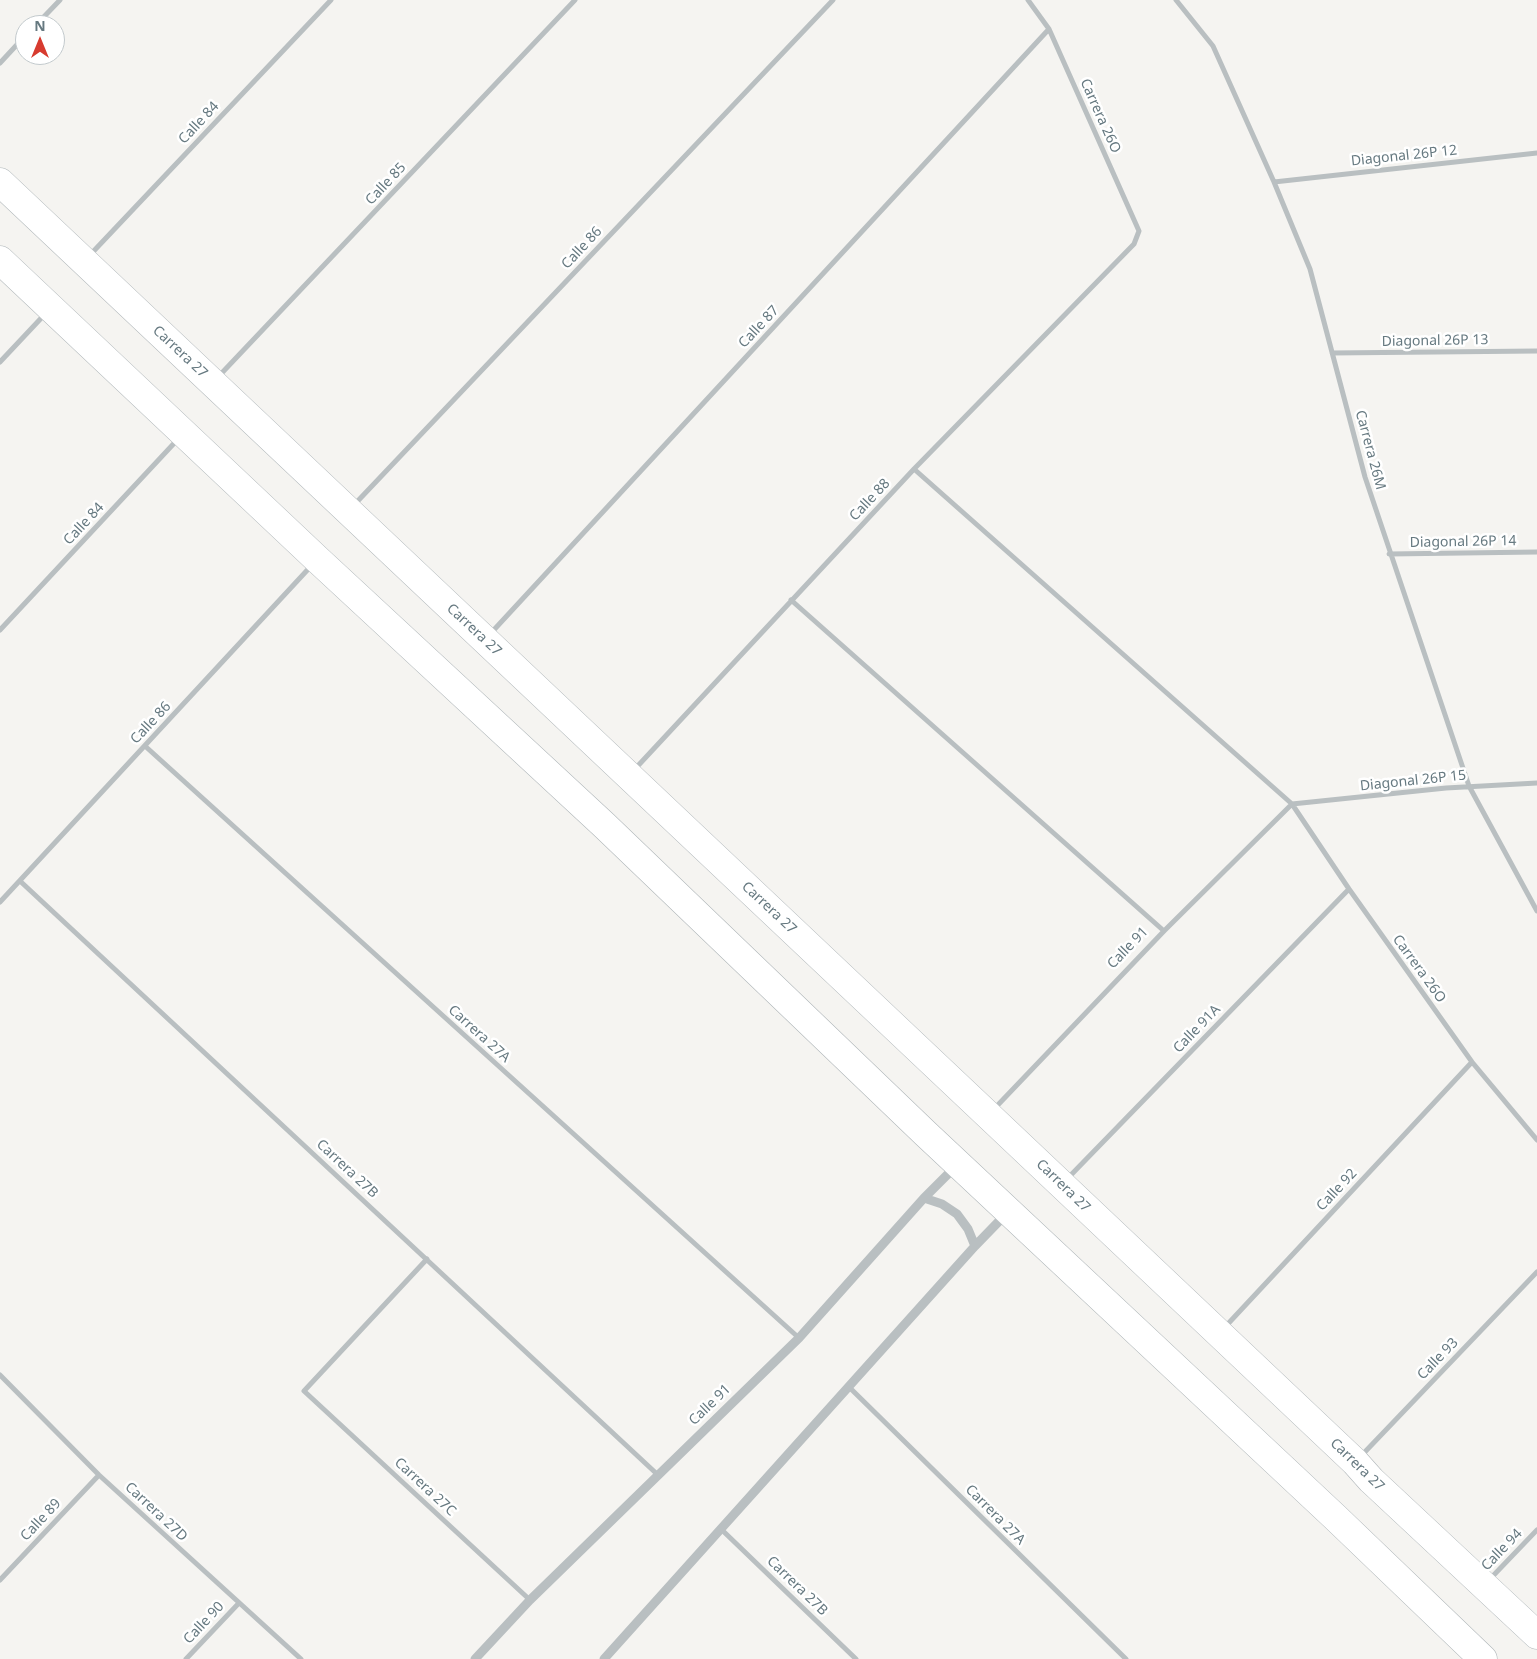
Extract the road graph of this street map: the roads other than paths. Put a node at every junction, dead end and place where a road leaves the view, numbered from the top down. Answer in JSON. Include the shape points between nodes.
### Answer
{"nodes":[{"id":1,"x":60,"y":0,"type":"edge"},
{"id":2,"x":331,"y":0,"type":"edge"},
{"id":3,"x":575,"y":0,"type":"edge"},
{"id":4,"x":833,"y":0,"type":"edge"},
{"id":5,"x":1028,"y":0,"type":"edge"},
{"id":6,"x":1176,"y":0,"type":"edge"},
{"id":7,"x":46,"y":15,"type":"edge"},
{"id":8,"x":1049,"y":30,"type":"junction"},
{"id":9,"x":15,"y":47,"type":"edge"},
{"id":10,"x":0,"y":63,"type":"edge"},
{"id":11,"x":1537,"y":153,"type":"edge"},
{"id":12,"x":0,"y":182,"type":"edge"},
{"id":13,"x":1274,"y":182,"type":"junction"},
{"id":14,"x":1134,"y":244,"type":"joint"},
{"id":15,"x":0,"y":260,"type":"edge"},
{"id":16,"x":84,"y":261,"type":"junction"},
{"id":17,"x":51,"y":308,"type":"junction"},
{"id":18,"x":1537,"y":351,"type":"edge"},
{"id":19,"x":1332,"y":353,"type":"junction"},
{"id":20,"x":0,"y":362,"type":"edge"},
{"id":21,"x":213,"y":383,"type":"junction"},
{"id":22,"x":183,"y":433,"type":"junction"},
{"id":23,"x":914,"y":469,"type":"junction"},
{"id":24,"x":348,"y":511,"type":"junction"},
{"id":25,"x":1537,"y":552,"type":"edge"},
{"id":26,"x":1389,"y":554,"type":"junction"},
{"id":27,"x":318,"y":560,"type":"junction"},
{"id":28,"x":791,"y":600,"type":"junction"},
{"id":29,"x":0,"y":630,"type":"edge"},
{"id":30,"x":485,"y":640,"type":"junction"},
{"id":31,"x":145,"y":746,"type":"junction"},
{"id":32,"x":628,"y":776,"type":"junction"},
{"id":33,"x":1537,"y":783,"type":"edge"},
{"id":34,"x":1469,"y":786,"type":"junction"},
{"id":35,"x":1292,"y":804,"type":"junction"},
{"id":36,"x":20,"y":881,"type":"junction"},
{"id":37,"x":1349,"y":889,"type":"junction"},
{"id":38,"x":0,"y":902,"type":"edge"},
{"id":39,"x":1537,"y":911,"type":"edge"},
{"id":40,"x":1164,"y":931,"type":"junction"},
{"id":41,"x":1472,"y":1062,"type":"junction"},
{"id":42,"x":988,"y":1115,"type":"junction"},
{"id":43,"x":1537,"y":1140,"type":"edge"},
{"id":44,"x":958,"y":1164,"type":"junction"},
{"id":45,"x":1062,"y":1185,"type":"junction"},
{"id":46,"x":924,"y":1198,"type":"junction"},
{"id":47,"x":1008,"y":1212,"type":"junction"},
{"id":48,"x":975,"y":1246,"type":"junction"},
{"id":49,"x":427,"y":1259,"type":"junction"},
{"id":50,"x":1537,"y":1272,"type":"edge"},
{"id":51,"x":1219,"y":1333,"type":"junction"},
{"id":52,"x":799,"y":1338,"type":"junction"},
{"id":53,"x":0,"y":1375,"type":"edge"},
{"id":54,"x":850,"y":1387,"type":"junction"},
{"id":55,"x":1355,"y":1462,"type":"junction"},
{"id":56,"x":99,"y":1475,"type":"junction"},
{"id":57,"x":658,"y":1475,"type":"junction"},
{"id":58,"x":722,"y":1530,"type":"junction"},
{"id":59,"x":1537,"y":1530,"type":"edge"},
{"id":60,"x":0,"y":1580,"type":"edge"},
{"id":61,"x":1484,"y":1585,"type":"junction"},
{"id":62,"x":530,"y":1600,"type":"junction"},
{"id":63,"x":238,"y":1603,"type":"junction"},
{"id":64,"x":1537,"y":1635,"type":"edge"},
{"id":65,"x":606,"y":1658,"type":"edge"},
{"id":66,"x":186,"y":1659,"type":"edge"},
{"id":67,"x":301,"y":1659,"type":"edge"},
{"id":68,"x":475,"y":1659,"type":"edge"},
{"id":69,"x":856,"y":1659,"type":"edge"},
{"id":70,"x":1126,"y":1659,"type":"edge"},
{"id":71,"x":1483,"y":1659,"type":"edge"}],
"edges":[{"from":1,"to":7,"type":"street"},
{"from":2,"to":16,"type":"street","name":"Calle 84"},
{"from":3,"to":21,"type":"street","name":"Calle 85"},
{"from":4,"to":24,"type":"street","name":"Calle 86"},
{"from":5,"to":8,"type":"street","name":"Carrera 26O"},
{"from":6,"to":13,"type":"street","name":"Carrera 26M","via":[[1213,46]]},
{"from":8,"to":14,"type":"street","name":"Carrera 26O","via":[[1139,231]]},
{"from":8,"to":30,"type":"street","name":"Calle 87"},
{"from":9,"to":10,"type":"street"},
{"from":11,"to":13,"type":"street","name":"Diagonal 26P 12"},
{"from":12,"to":16,"type":"main road","name":"Carrera 27"},
{"from":13,"to":19,"type":"street","name":"Carrera 26M","via":[[1310,269]]},
{"from":14,"to":23,"type":"street","name":"Calle 88"},
{"from":15,"to":17,"type":"main road"},
{"from":16,"to":21,"type":"main road","name":"Carrera 27"},
{"from":17,"to":20,"type":"street"},
{"from":17,"to":22,"type":"main road"},
{"from":18,"to":19,"type":"street","name":"Diagonal 26P 13"},
{"from":19,"to":26,"type":"street","name":"Carrera 26M"},
{"from":21,"to":24,"type":"main road","name":"Carrera 27"},
{"from":22,"to":27,"type":"main road"},
{"from":22,"to":29,"type":"street","name":"Calle 84"},
{"from":23,"to":28,"type":"street","name":"Calle 88"},
{"from":23,"to":35,"type":"street","name":"Carrera 26O"},
{"from":24,"to":30,"type":"main road","name":"Carrera 27"},
{"from":25,"to":26,"type":"street","name":"Diagonal 26P 14"},
{"from":26,"to":34,"type":"street","name":"Carrera 26M"},
{"from":27,"to":31,"type":"street","name":"Calle 86"},
{"from":27,"to":44,"type":"main road","via":[[604,825]]},
{"from":28,"to":32,"type":"street","name":"Calle 88"},
{"from":28,"to":40,"type":"street"},
{"from":30,"to":32,"type":"main road","name":"Carrera 27"},
{"from":31,"to":36,"type":"street","name":"Calle 86"},
{"from":31,"to":52,"type":"street","name":"Carrera 27A"},
{"from":32,"to":42,"type":"main road","name":"Carrera 27"},
{"from":33,"to":34,"type":"street","name":"Diagonal 26P 15"},
{"from":34,"to":35,"type":"street","name":"Diagonal 26P 15"},
{"from":34,"to":39,"type":"street","name":"Carrera 26M"},
{"from":35,"to":37,"type":"street","name":"Carrera 26O"},
{"from":35,"to":40,"type":"street","name":"Calle 91"},
{"from":36,"to":38,"type":"street","name":"Calle 86"},
{"from":36,"to":49,"type":"street","name":"Carrera 27B"},
{"from":37,"to":41,"type":"street","name":"Carrera 26O"},
{"from":37,"to":45,"type":"street","name":"Calle 91A"},
{"from":40,"to":42,"type":"street","name":"Calle 91"},
{"from":41,"to":43,"type":"street","name":"Carrera 26O"},
{"from":41,"to":51,"type":"street","name":"Calle 92"},
{"from":42,"to":45,"type":"main road","name":"Carrera 27"},
{"from":44,"to":46,"type":"street","name":"Calle 91"},
{"from":44,"to":47,"type":"main road"},
{"from":45,"to":51,"type":"main road","name":"Carrera 27"},
{"from":46,"to":48,"type":"street","via":[[957,1214]]},
{"from":46,"to":52,"type":"street","name":"Calle 91"},
{"from":47,"to":48,"type":"street"},
{"from":47,"to":71,"type":"main road"},
{"from":48,"to":54,"type":"street"},
{"from":49,"to":57,"type":"street","name":"Carrera 27B"},
{"from":49,"to":62,"type":"street","name":"Carrera 27C","via":[[304,1391]]},
{"from":50,"to":55,"type":"street","name":"Calle 93"},
{"from":51,"to":55,"type":"main road","name":"Carrera 27"},
{"from":52,"to":57,"type":"street","name":"Calle 91"},
{"from":53,"to":56,"type":"street","name":"Carrera 27D"},
{"from":54,"to":58,"type":"street"},
{"from":54,"to":70,"type":"street","name":"Carrera 27A"},
{"from":55,"to":61,"type":"main road","name":"Carrera 27"},
{"from":56,"to":60,"type":"street","name":"Calle 89"},
{"from":56,"to":63,"type":"street","name":"Carrera 27D"},
{"from":57,"to":62,"type":"street","name":"Calle 91"},
{"from":58,"to":65,"type":"street"},
{"from":58,"to":69,"type":"street","name":"Carrera 27B"},
{"from":59,"to":61,"type":"street","name":"Calle 94"},
{"from":61,"to":64,"type":"main road","name":"Carrera 27"},
{"from":62,"to":68,"type":"street","name":"Calle 91"},
{"from":63,"to":66,"type":"street","name":"Calle 90"},
{"from":63,"to":67,"type":"street","name":"Carrera 27D"}]}
